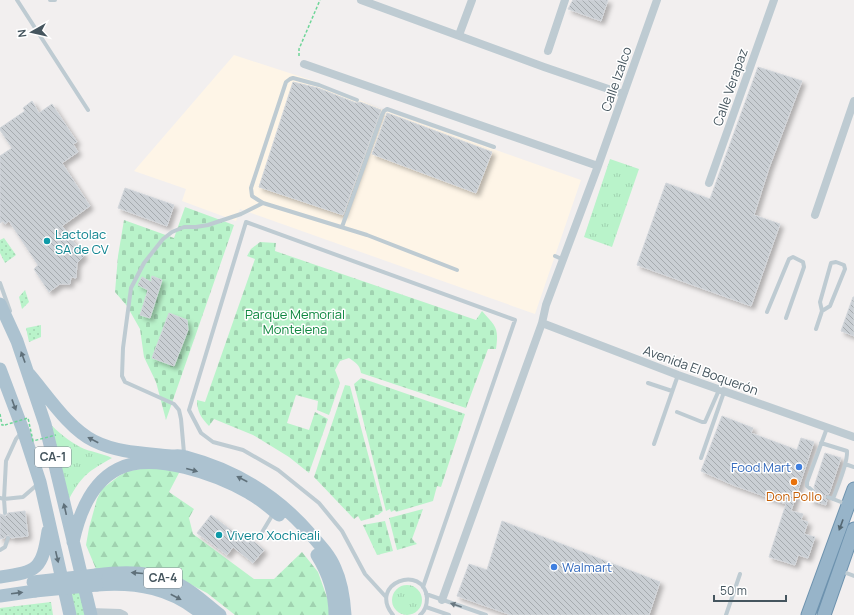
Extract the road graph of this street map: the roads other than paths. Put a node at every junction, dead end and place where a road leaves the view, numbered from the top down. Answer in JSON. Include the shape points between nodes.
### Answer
{"nodes":[{"id":1,"x":17,"y":0,"type":"edge"},
{"id":2,"x":50,"y":0,"type":"edge"},
{"id":3,"x":55,"y":0,"type":"edge"},
{"id":4,"x":361,"y":0,"type":"edge"},
{"id":5,"x":472,"y":0,"type":"edge"},
{"id":6,"x":564,"y":0,"type":"edge"},
{"id":7,"x":657,"y":0,"type":"edge"},
{"id":8,"x":774,"y":0,"type":"edge"},
{"id":9,"x":378,"y":3,"type":"edge"},
{"id":10,"x":459,"y":35,"type":"junction"},
{"id":11,"x":548,"y":51,"type":"dead end"},
{"id":12,"x":304,"y":64,"type":"road end"},
{"id":13,"x":623,"y":94,"type":"junction"},
{"id":14,"x":357,"y":100,"type":"dead end"},
{"id":15,"x":854,"y":101,"type":"edge"},
{"id":16,"x":88,"y":110,"type":"dead end"},
{"id":17,"x":494,"y":147,"type":"dead end"},
{"id":18,"x":598,"y":166,"type":"junction"},
{"id":19,"x":709,"y":183,"type":"dead end"},
{"id":20,"x":263,"y":203,"type":"junction"},
{"id":21,"x":815,"y":215,"type":"dead end"},
{"id":22,"x":342,"y":227,"type":"junction"},
{"id":23,"x":555,"y":256,"type":"dead end"},
{"id":24,"x":564,"y":260,"type":"junction"},
{"id":25,"x":457,"y":270,"type":"dead end"},
{"id":26,"x":0,"y":283,"type":"edge"},
{"id":27,"x":0,"y":304,"type":"edge"},
{"id":28,"x":822,"y":311,"type":"junction"},
{"id":29,"x":767,"y":312,"type":"dead end"},
{"id":30,"x":786,"y":318,"type":"dead end"},
{"id":31,"x":542,"y":323,"type":"junction"},
{"id":32,"x":816,"y":328,"type":"dead end"},
{"id":33,"x":17,"y":341,"type":"junction"},
{"id":34,"x":0,"y":369,"type":"edge"},
{"id":35,"x":29,"y":374,"type":"junction"},
{"id":36,"x":678,"y":375,"type":"junction"},
{"id":37,"x":648,"y":383,"type":"dead end"},
{"id":38,"x":672,"y":391,"type":"junction"},
{"id":39,"x":722,"y":391,"type":"junction"},
{"id":40,"x":677,"y":412,"type":"dead end"},
{"id":41,"x":827,"y":428,"type":"junction"},
{"id":42,"x":23,"y":430,"type":"junction"},
{"id":43,"x":854,"y":438,"type":"edge"},
{"id":44,"x":821,"y":443,"type":"junction"},
{"id":45,"x":654,"y":444,"type":"dead end"},
{"id":46,"x":184,"y":456,"type":"junction"},
{"id":47,"x":129,"y":458,"type":"junction"},
{"id":48,"x":154,"y":458,"type":"junction"},
{"id":49,"x":701,"y":458,"type":"dead end"},
{"id":50,"x":845,"y":464,"type":"junction"},
{"id":51,"x":854,"y":467,"type":"edge"},
{"id":52,"x":40,"y":482,"type":"junction"},
{"id":53,"x":854,"y":489,"type":"edge"},
{"id":54,"x":813,"y":491,"type":"dead end"},
{"id":55,"x":2,"y":498,"type":"edge"},
{"id":56,"x":848,"y":505,"type":"junction"},
{"id":57,"x":275,"y":512,"type":"junction"},
{"id":58,"x":5,"y":513,"type":"dead end"},
{"id":59,"x":50,"y":526,"type":"junction"},
{"id":60,"x":854,"y":529,"type":"edge"},
{"id":61,"x":261,"y":534,"type":"dead end"},
{"id":62,"x":8,"y":538,"type":"dead end"},
{"id":63,"x":73,"y":542,"type":"junction"},
{"id":64,"x":0,"y":550,"type":"edge"},
{"id":65,"x":840,"y":570,"type":"junction"},
{"id":66,"x":740,"y":574,"type":"dead end"},
{"id":67,"x":854,"y":576,"type":"edge"},
{"id":68,"x":0,"y":577,"type":"edge"},
{"id":69,"x":97,"y":580,"type":"junction"},
{"id":70,"x":0,"y":585,"type":"edge"},
{"id":71,"x":34,"y":586,"type":"junction"},
{"id":72,"x":423,"y":587,"type":"junction"},
{"id":73,"x":426,"y":594,"type":"junction"},
{"id":74,"x":0,"y":596,"type":"edge"},
{"id":75,"x":386,"y":597,"type":"junction"},
{"id":76,"x":442,"y":600,"type":"junction"},
{"id":77,"x":340,"y":601,"type":"junction"},
{"id":78,"x":426,"y":607,"type":"junction"},
{"id":79,"x":91,"y":614,"type":"edge"},
{"id":80,"x":70,"y":615,"type":"edge"},
{"id":81,"x":124,"y":615,"type":"edge"},
{"id":82,"x":203,"y":615,"type":"edge"},
{"id":83,"x":220,"y":615,"type":"edge"},
{"id":84,"x":335,"y":615,"type":"edge"},
{"id":85,"x":346,"y":615,"type":"edge"},
{"id":86,"x":393,"y":615,"type":"edge"},
{"id":87,"x":420,"y":615,"type":"edge"},
{"id":88,"x":449,"y":615,"type":"edge"},
{"id":89,"x":486,"y":615,"type":"edge"},
{"id":90,"x":726,"y":615,"type":"edge"},
{"id":91,"x":808,"y":615,"type":"edge"},
{"id":92,"x":824,"y":615,"type":"edge"}],
"edges":[{"from":1,"to":16,"type":"lane"},
{"from":2,"to":3,"type":"lane"},
{"from":4,"to":9,"type":"street"},
{"from":5,"to":10,"type":"street"},
{"from":6,"to":11,"type":"street"},
{"from":7,"to":13,"type":"street","name":"Calle Izalco"},
{"from":8,"to":19,"type":"street","name":"Calle Verapaz"},
{"from":9,"to":10,"type":"street"},
{"from":10,"to":13,"type":"street"},
{"from":12,"to":18,"type":"street"},
{"from":13,"to":18,"type":"street","name":"Calle Izalco"},
{"from":14,"to":20,"type":"lane","via":[[294,78],[286,82],[251,188],[252,196]]},
{"from":15,"to":21,"type":"street"},
{"from":17,"to":22,"type":"lane","via":[[385,110]]},
{"from":18,"to":24,"type":"street","name":"Calle Izalco"},
{"from":20,"to":22,"type":"lane"},
{"from":20,"to":46,"type":"lane","via":[[241,214],[208,225],[184,227],[172,232],[144,263],[130,288],[122,376],[125,382],[174,404],[179,410]]},
{"from":22,"to":25,"type":"lane"},
{"from":23,"to":24,"type":"lane"},
{"from":24,"to":31,"type":"street","name":"Calle Izalco","via":[[546,305]]},
{"from":26,"to":33,"type":"lane"},
{"from":27,"to":33,"type":"main road","number":"CA-1"},
{"from":28,"to":28,"type":"lane","via":[[830,306],[845,269],[844,264],[831,264],[820,302]]},
{"from":28,"to":32,"type":"lane"},
{"from":29,"to":30,"type":"lane","via":[[789,259],[793,257],[803,262],[804,267]]},
{"from":31,"to":36,"type":"street","name":"Avenida El Boquerón"},
{"from":31,"to":76,"type":"street","name":"Calle Izalco"},
{"from":35,"to":33,"type":"main road","number":"CA-1","one_way":true},
{"from":34,"to":42,"type":"main road","number":"CA-1","one_way":true},
{"from":47,"to":35,"type":"main road","one_way":true,"via":[[81,433]]},
{"from":63,"to":35,"type":"main road","number":"CA-1","one_way":true,"via":[[45,424]]},
{"from":36,"to":38,"type":"lane"},
{"from":36,"to":39,"type":"street","name":"Avenida El Boquerón"},
{"from":37,"to":38,"type":"lane"},
{"from":38,"to":45,"type":"lane"},
{"from":39,"to":40,"type":"lane","via":[[705,422]]},
{"from":39,"to":41,"type":"street","name":"Avenida El Boquerón"},
{"from":39,"to":49,"type":"lane"},
{"from":41,"to":43,"type":"street","name":"Avenida El Boquerón"},
{"from":41,"to":44,"type":"lane"},
{"from":42,"to":52,"type":"main road","number":"CA-1"},
{"from":42,"to":55,"type":"lane","via":[[6,461]]},
{"from":44,"to":50,"type":"lane","via":[[847,451]]},
{"from":44,"to":54,"type":"lane","via":[[807,482],[807,486]]},
{"from":46,"to":48,"type":"main road"},
{"from":77,"to":46,"type":"main road","one_way":true,"via":[[341,586],[329,557],[315,538],[293,516],[268,495],[243,479]]},
{"from":47,"to":48,"type":"main road"},
{"from":47,"to":63,"type":"main road","via":[[102,481],[91,495],[82,512]]},
{"from":48,"to":57,"type":"main road","one_way":true,"via":[[192,469],[249,493]]},
{"from":50,"to":51,"type":"lane"},
{"from":50,"to":56,"type":"lane","via":[[831,498]]},
{"from":52,"to":55,"type":"lane","via":[[23,497]]},
{"from":52,"to":59,"type":"main road","number":"CA-1"},
{"from":53,"to":56,"type":"highway"},
{"from":55,"to":58,"type":"lane"},
{"from":56,"to":91,"type":"highway","one_way":true},
{"from":57,"to":61,"type":"lane"},
{"from":57,"to":77,"type":"main road","via":[[300,534],[313,550],[324,566]]},
{"from":59,"to":68,"type":"main road","via":[[40,563],[23,574]]},
{"from":59,"to":80,"type":"main road","number":"CA-1","one_way":true},
{"from":60,"to":65,"type":"highway"},
{"from":62,"to":64,"type":"lane","via":[[5,547]]},
{"from":63,"to":79,"type":"main road","number":"CA-1"},
{"from":65,"to":67,"type":"lane"},
{"from":65,"to":92,"type":"highway"},
{"from":66,"to":90,"type":"lane"},
{"from":69,"to":71,"type":"main road","bridge":true},
{"from":69,"to":82,"type":"main road","number":"CA-4","one_way":true,"via":[[156,589],[173,595]]},
{"from":83,"to":69,"type":"main road","number":"CA-4","one_way":true,"via":[[180,585],[162,578],[121,572]]},
{"from":70,"to":71,"type":"main road"},
{"from":74,"to":71,"type":"main road","one_way":true},
{"from":72,"to":73,"type":"lane"},
{"from":72,"to":75,"type":"lane","via":[[418,582],[404,579],[392,585]]},
{"from":72,"to":75,"type":"lane","via":[[515,320],[246,222],[189,410],[201,433],[213,442],[243,450],[278,470],[319,503],[342,531],[365,574]]},
{"from":73,"to":76,"type":"lane"},
{"from":73,"to":78,"type":"lane"},
{"from":75,"to":86,"type":"lane","via":[[386,604]]},
{"from":89,"to":76,"type":"lane","one_way":true},
{"from":77,"to":84,"type":"main road"},
{"from":77,"to":85,"type":"main road"},
{"from":78,"to":87,"type":"lane"},
{"from":78,"to":88,"type":"lane"},
{"from":79,"to":81,"type":"street"}]}
